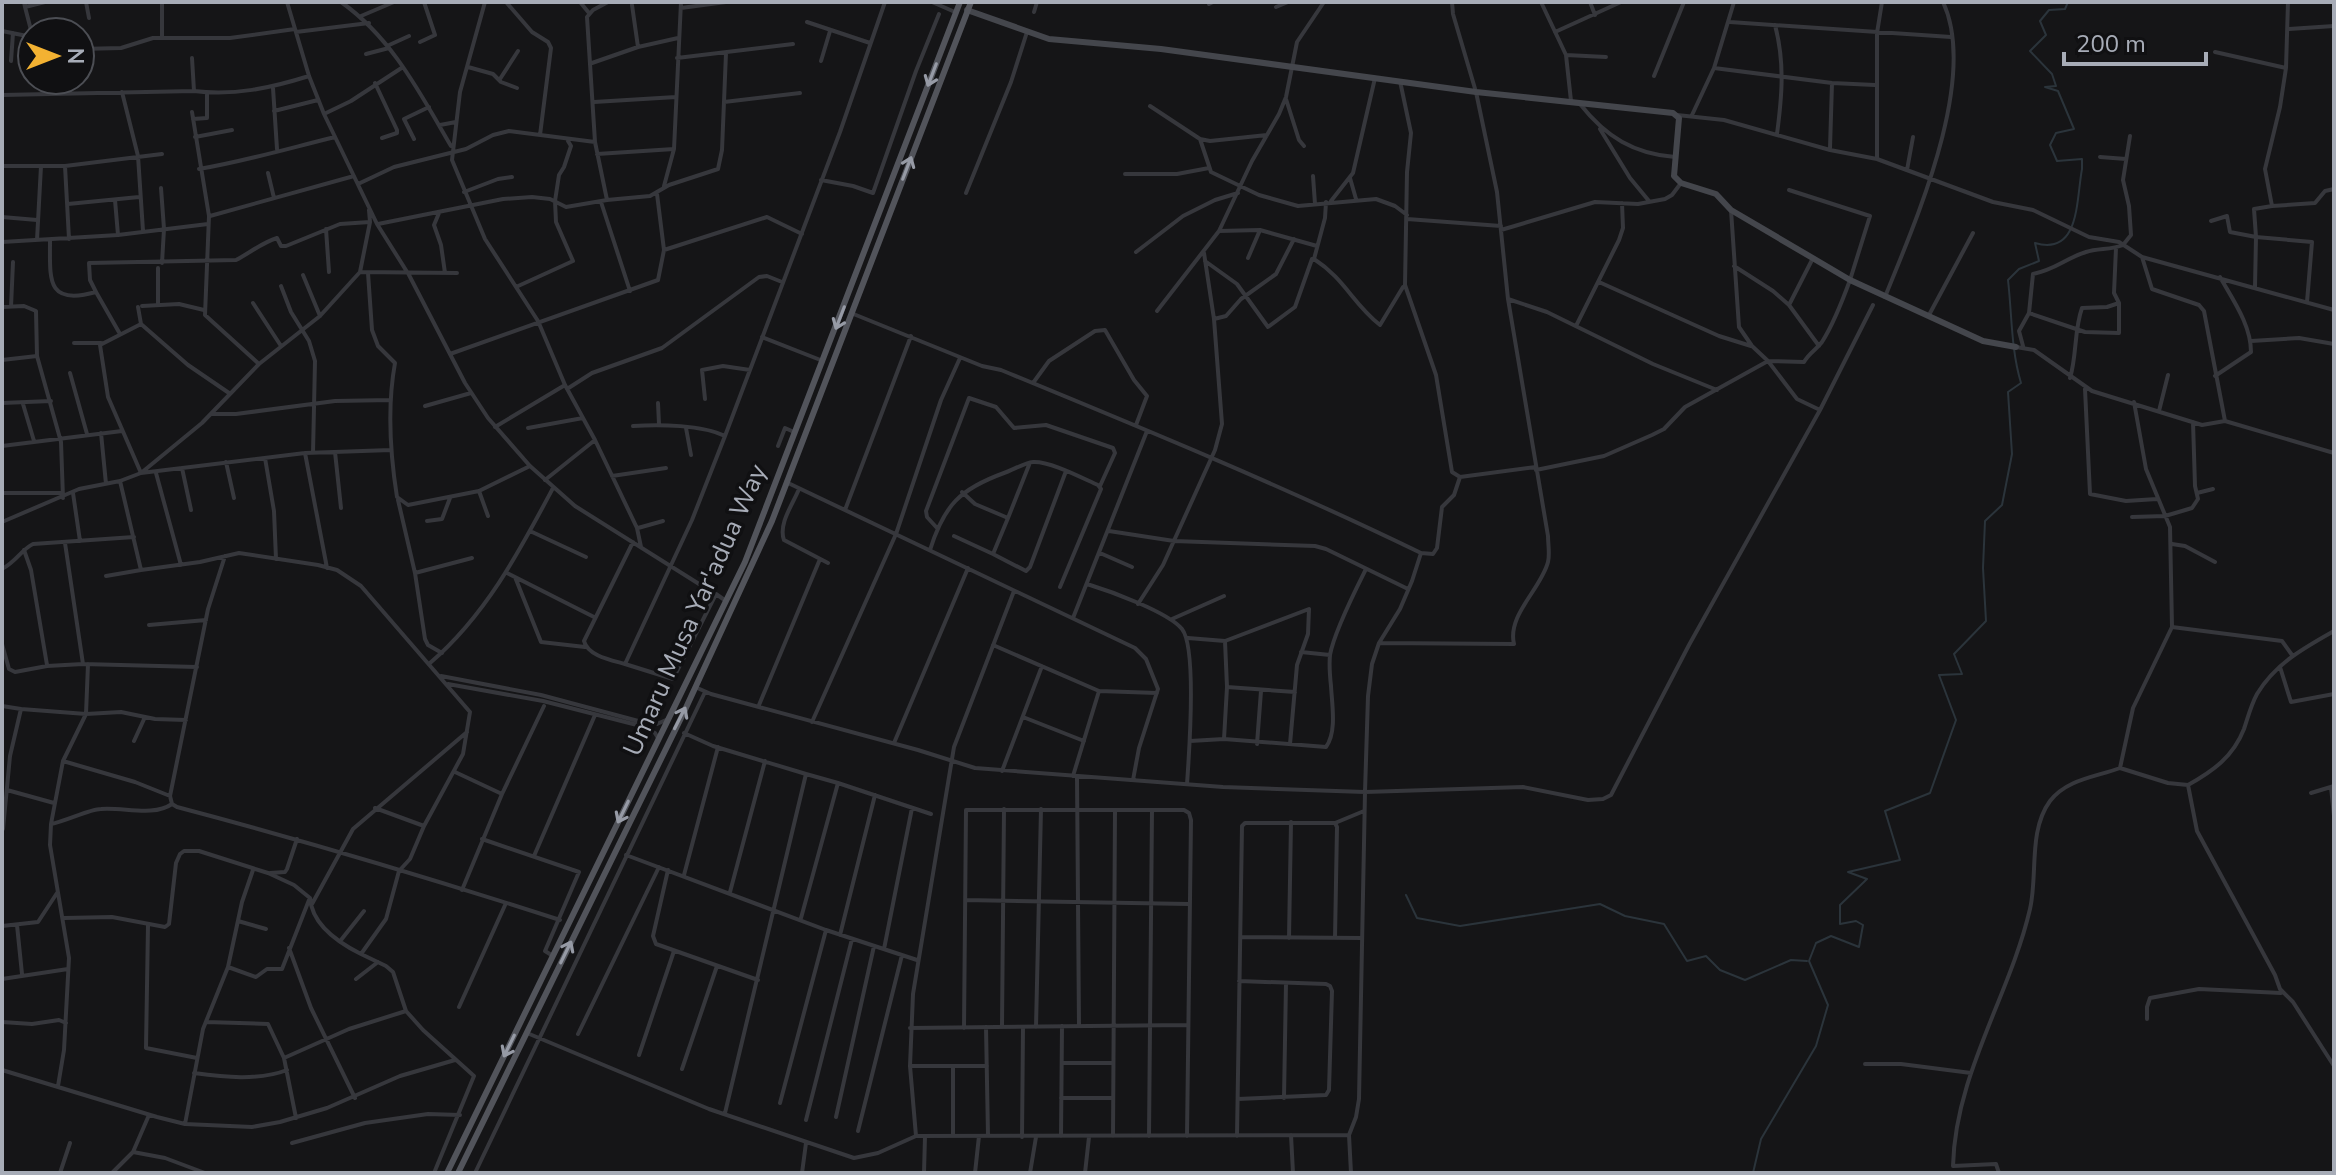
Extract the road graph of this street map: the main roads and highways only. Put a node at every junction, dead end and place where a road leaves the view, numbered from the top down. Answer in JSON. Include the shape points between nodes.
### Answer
{"nodes":[{"id":1,"x":960,"y":2,"type":"edge"},
{"id":2,"x":971,"y":2,"type":"edge"},
{"id":3,"x":950,"y":29,"type":"junction"},
{"id":4,"x":959,"y":32,"type":"junction"},
{"id":5,"x":757,"y":530,"type":"junction"},
{"id":6,"x":767,"y":534,"type":"junction"},
{"id":7,"x":447,"y":1173,"type":"edge"},
{"id":8,"x":458,"y":1173,"type":"edge"}],
"edges":[{"from":1,"to":3,"type":"main road","name":"Umaru Musa Yar'adua Way"},
{"from":2,"to":4,"type":"main road","name":"Umaru Musa Yar'adua Way"},
{"from":3,"to":4,"type":"main road"},
{"from":3,"to":5,"type":"main road","name":"Umaru Musa Yar'adua Way","one_way":true},
{"from":6,"to":4,"type":"main road","name":"Umaru Musa Yar'adua Way","one_way":true},
{"from":5,"to":6,"type":"main road"},
{"from":5,"to":7,"type":"main road","name":"Umaru Musa Yar'adua Way","one_way":true},
{"from":8,"to":6,"type":"main road","name":"Umaru Musa Yar'adua Way","one_way":true}]}
